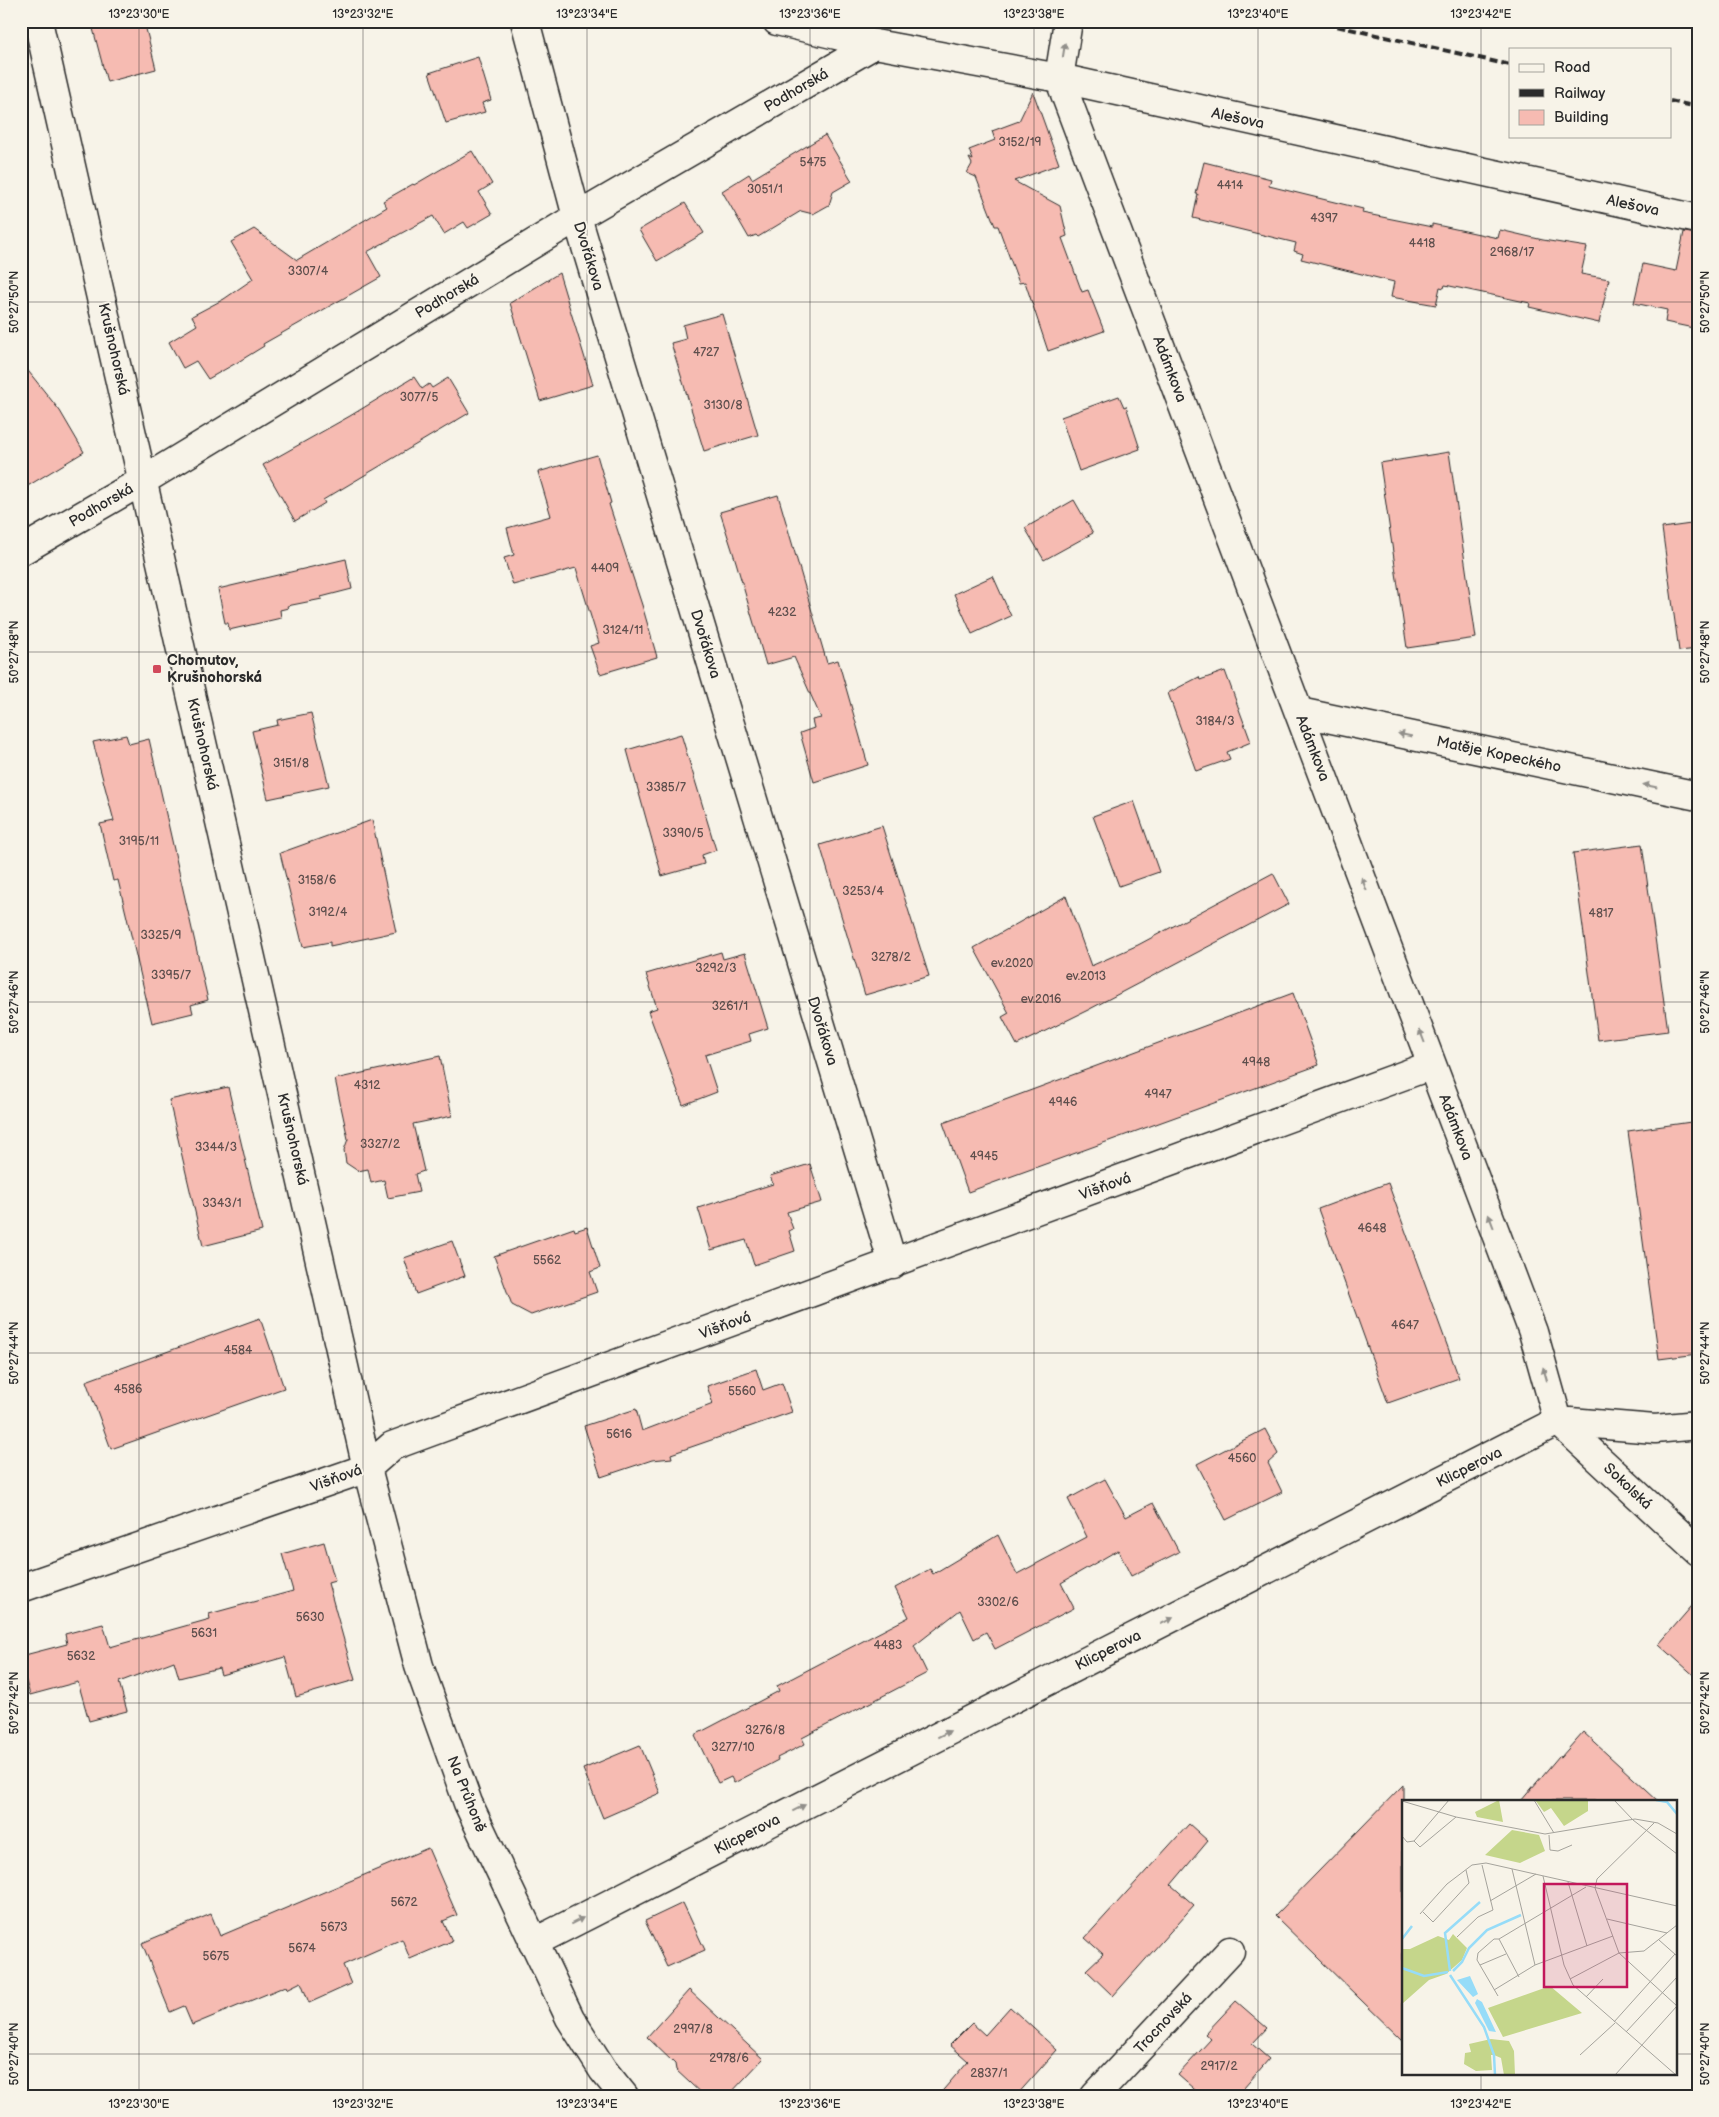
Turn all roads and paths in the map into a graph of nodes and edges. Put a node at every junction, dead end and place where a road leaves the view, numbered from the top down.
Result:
1 (38, 21) edge
2 (525, 21) edge
3 (777, 21) edge
4 (1068, 21) edge
5 (876, 44) junction
6 (1060, 78) junction
7 (577, 217) junction
8 (1698, 219) edge
9 (144, 480) junction
10 (21, 551) edge
11 (1300, 712) junction
12 (1698, 796) edge
13 (1432, 1065) junction
14 (893, 1264) junction
15 (1558, 1421) junction
16 (1698, 1425) edge
17 (367, 1468) junction
18 (1698, 1551) edge
19 (21, 1588) edge
20 (533, 1943) junction
21 (1230, 1951) dead end
22 (624, 2096) edge
23 (1095, 2096) edge

1 - 9 street, Krušnohorská
2 - 7 street, Dvořákova
3 - 5 street, Alešova
6 -> 4 street
5 - 6 street, Alešova
5 - 7 street, Podhorská
6 - 8 street, Alešova
6 - 11 street, Adámkova
7 - 9 street, Podhorská
7 - 14 street, Dvořákova
9 - 10 street, Podhorská
9 - 17 street, Krušnohorská
12 -> 11 street, Matěje Kopeckého
13 -> 11 street, Adámkova
13 - 14 street, Višňová
15 -> 13 street, Adámkova
14 - 17 street, Višňová
15 - 16 street
15 - 18 street, Sokolská
20 -> 15 street, Klicperova
17 - 19 street, Višňová
17 - 20 street, Na Průhoně
20 - 22 street, Na Průhoně
21 - 23 street, Trocnovská

